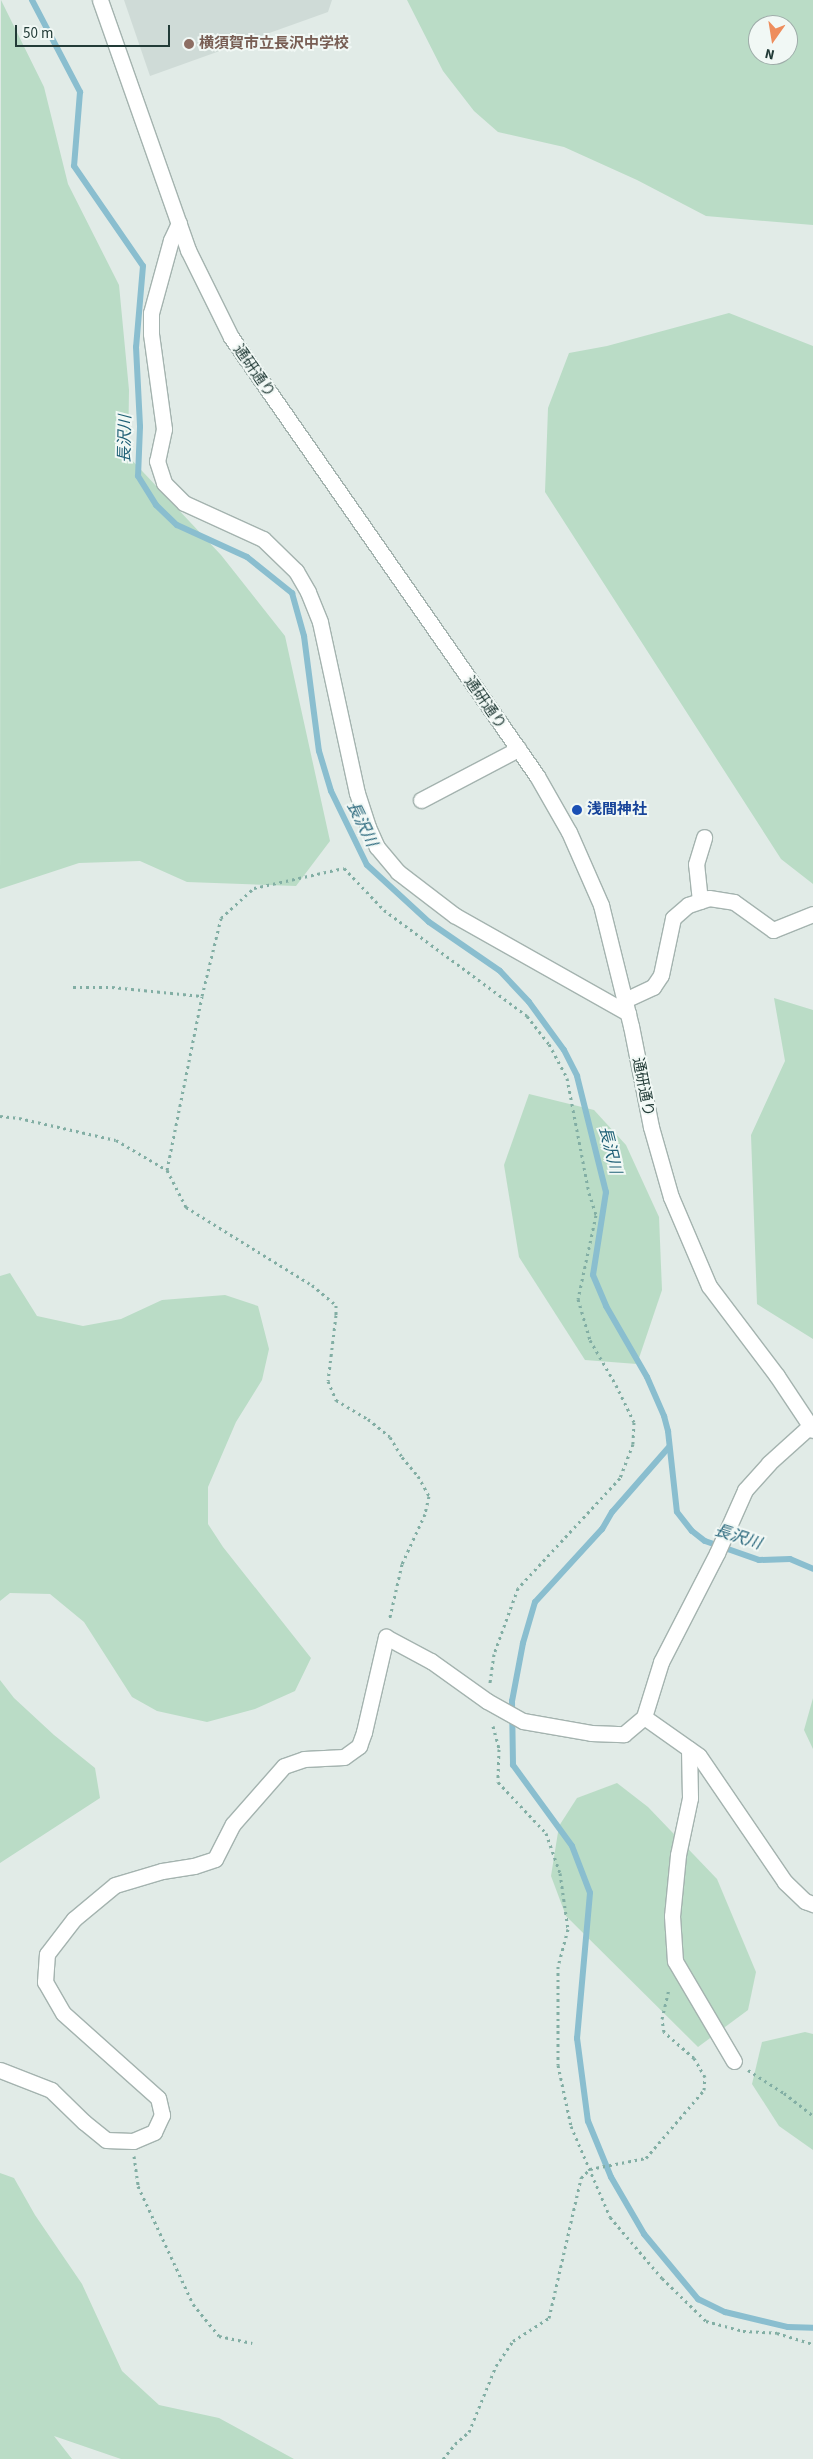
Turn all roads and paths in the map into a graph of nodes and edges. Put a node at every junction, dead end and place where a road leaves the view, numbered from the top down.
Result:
1 (100, 0) edge
2 (179, 223) junction
3 (518, 749) junction
4 (421, 800) dead end
5 (704, 837) dead end
6 (700, 901) junction
7 (813, 914) edge
8 (73, 987) dead end
9 (202, 996) junction
10 (626, 1006) junction
11 (0, 1116) edge
12 (167, 1170) junction
13 (811, 1428) edge
14 (386, 1637) junction
15 (487, 1701) junction
16 (644, 1717) junction
17 (689, 1749) junction
18 (813, 1904) edge
19 (675, 1961) junction
20 (734, 2061) joint
21 (0, 2070) edge
22 (813, 2116) edge
23 (132, 2141) junction
24 (590, 2169) junction
25 (252, 2343) dead end
26 (813, 2344) edge
27 (443, 2459) edge

1 - 2 street, 通研通り
2 - 3 street, 通研通り
2 - 10 street
3 - 4 street
3 - 10 street, 通研通り
5 - 6 street
6 - 7 street
6 - 10 street
8 - 9 path
9 - 12 path
9 - 15 path
10 - 13 street, 通研通り
11 - 12 path
12 - 14 path
13 - 16 street
14 - 15 street
14 - 23 street
15 - 16 street
15 - 24 path
16 - 17 street
17 - 18 street
17 - 19 street
19 - 20 street
19 - 24 path
20 - 22 path
21 - 23 street
23 - 25 path
24 - 26 path
24 - 27 path

